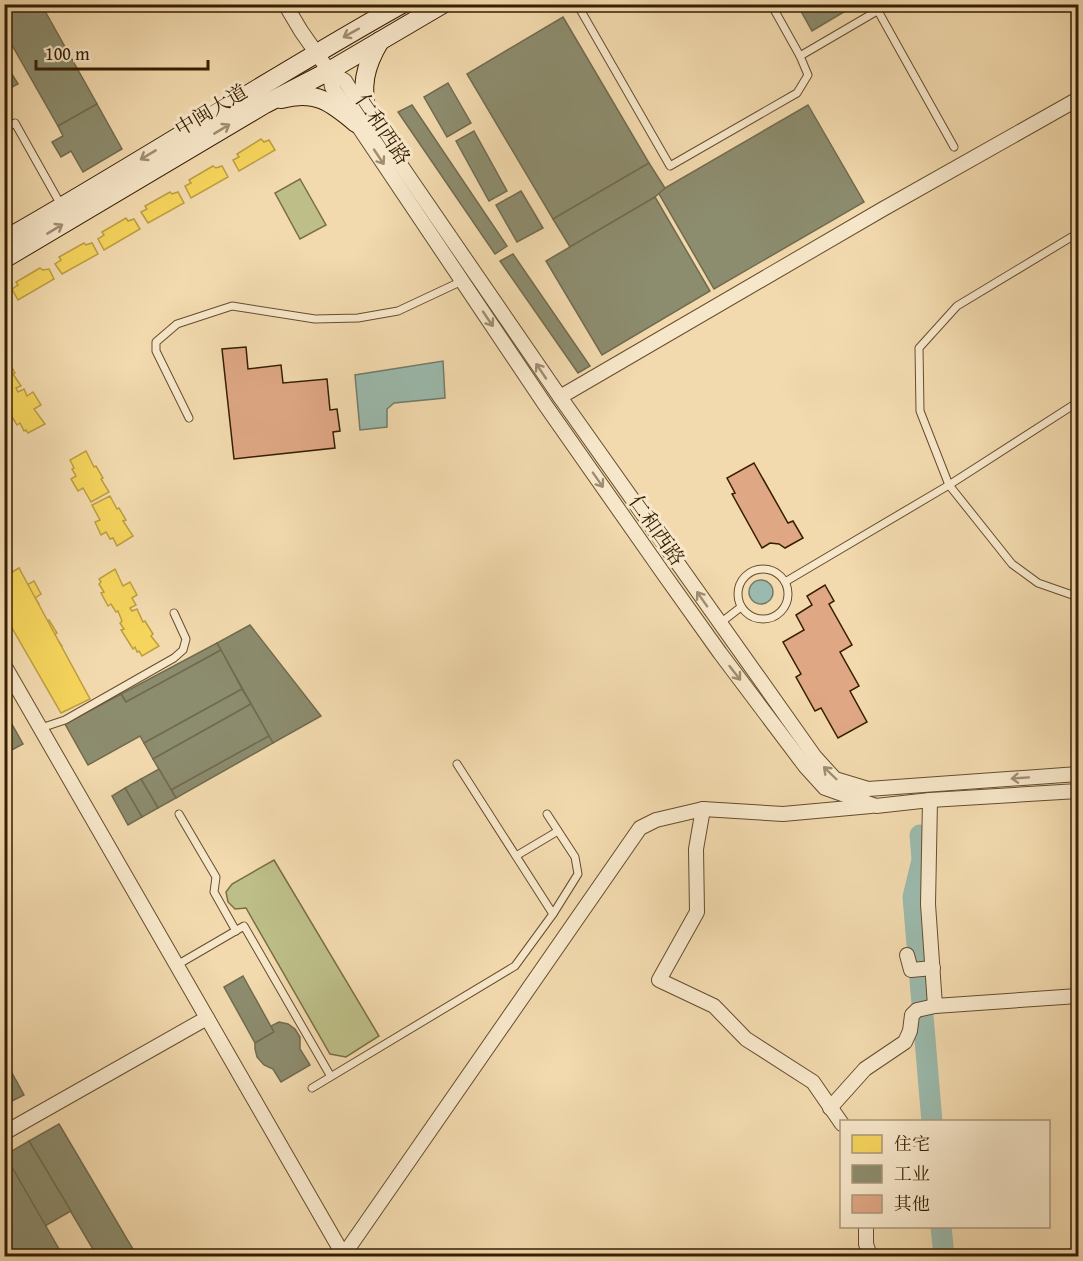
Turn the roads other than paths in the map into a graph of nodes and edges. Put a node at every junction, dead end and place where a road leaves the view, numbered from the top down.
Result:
1 (285, 4) edge
2 (402, 4) edge
3 (443, 4) edge
4 (577, 4) edge
5 (771, 4) edge
6 (888, 4) edge
7 (878, 11) junction
8 (380, 41) junction
9 (316, 52) junction
10 (800, 56) junction
11 (329, 71) junction
12 (1078, 99) edge
13 (265, 104) junction
14 (361, 120) junction
15 (4, 129) edge
16 (954, 147) dead end
17 (62, 207) junction
18 (1078, 233) edge
19 (4, 240) edge
20 (4, 259) edge
21 (462, 281) junction
22 (560, 398) junction
23 (1078, 402) edge
24 (189, 418) dead end
25 (949, 485) junction
26 (785, 582) junction
27 (1078, 597) edge
28 (741, 607) junction
29 (174, 613) dead end
30 (719, 624) junction
31 (733, 642) junction
32 (720, 653) junction
33 (4, 665) edge
34 (41, 728) junction
35 (458, 764) dead end
36 (1078, 774) edge
37 (1078, 791) edge
38 (930, 800) junction
39 (876, 806) junction
40 (703, 809) junction
41 (179, 814) dead end
42 (547, 814) dead end
43 (558, 831) junction
44 (516, 856) junction
45 (553, 914) junction
46 (236, 931) junction
47 (907, 955) dead end
48 (177, 965) junction
49 (931, 968) junction
50 (1078, 996) edge
51 (928, 1008) junction
52 (207, 1018) junction
53 (330, 1075) junction
54 (312, 1088) dead end
55 (830, 1108) junction
56 (840, 1121) edge
57 (4, 1132) edge
58 (866, 1228) edge
59 (343, 1256) edge
60 (870, 1257) edge

1 - 9 street, 仁和西路
2 -> 9 main road, 中闽大道
3 - 8 main road, 中闽大道
4 - 10 lane
5 - 10 lane
6 - 7 lane
7 - 10 lane
7 - 16 lane
8 - 11 main road, 中闽大道
8 - 14 main road
9 - 11 street, 仁和西路
9 -> 17 main road, 中闽大道
11 - 13 main road, 中闽大道
11 - 14 street, 仁和西路
12 - 22 street
13 - 14 main road
20 -> 13 main road, 中闽大道
14 -> 21 street, 仁和西路
22 -> 14 street, 仁和西路
15 - 17 lane
17 - 19 main road, 中闽大道
18 - 25 lane
21 - 24 lane
21 -> 32 street, 仁和西路
30 -> 22 street, 仁和西路
23 - 25 lane
25 - 26 lane
25 - 27 lane
26 - 28 lane
26 - 28 lane
28 - 30 lane
29 - 34 lane
30 - 31 street, 仁和西路
31 - 32 street
36 -> 31 street, 仁和西路
32 -> 39 street, 仁和西路
33 - 34 street
34 - 48 street
35 - 44 lane
37 - 38 street, 仁和西路
38 - 39 street, 仁和西路
38 - 49 street
39 - 40 street
40 - 55 street
40 - 59 street
41 - 46 lane
42 - 43 lane
43 - 44 lane
43 - 45 lane
44 - 45 lane
45 - 53 lane
46 - 48 lane
46 - 53 lane
47 - 49 street
48 - 52 street
49 - 51 street
50 - 51 street
51 - 55 street
52 - 57 street
52 - 59 street
53 - 54 lane
55 - 56 street
58 - 60 street

